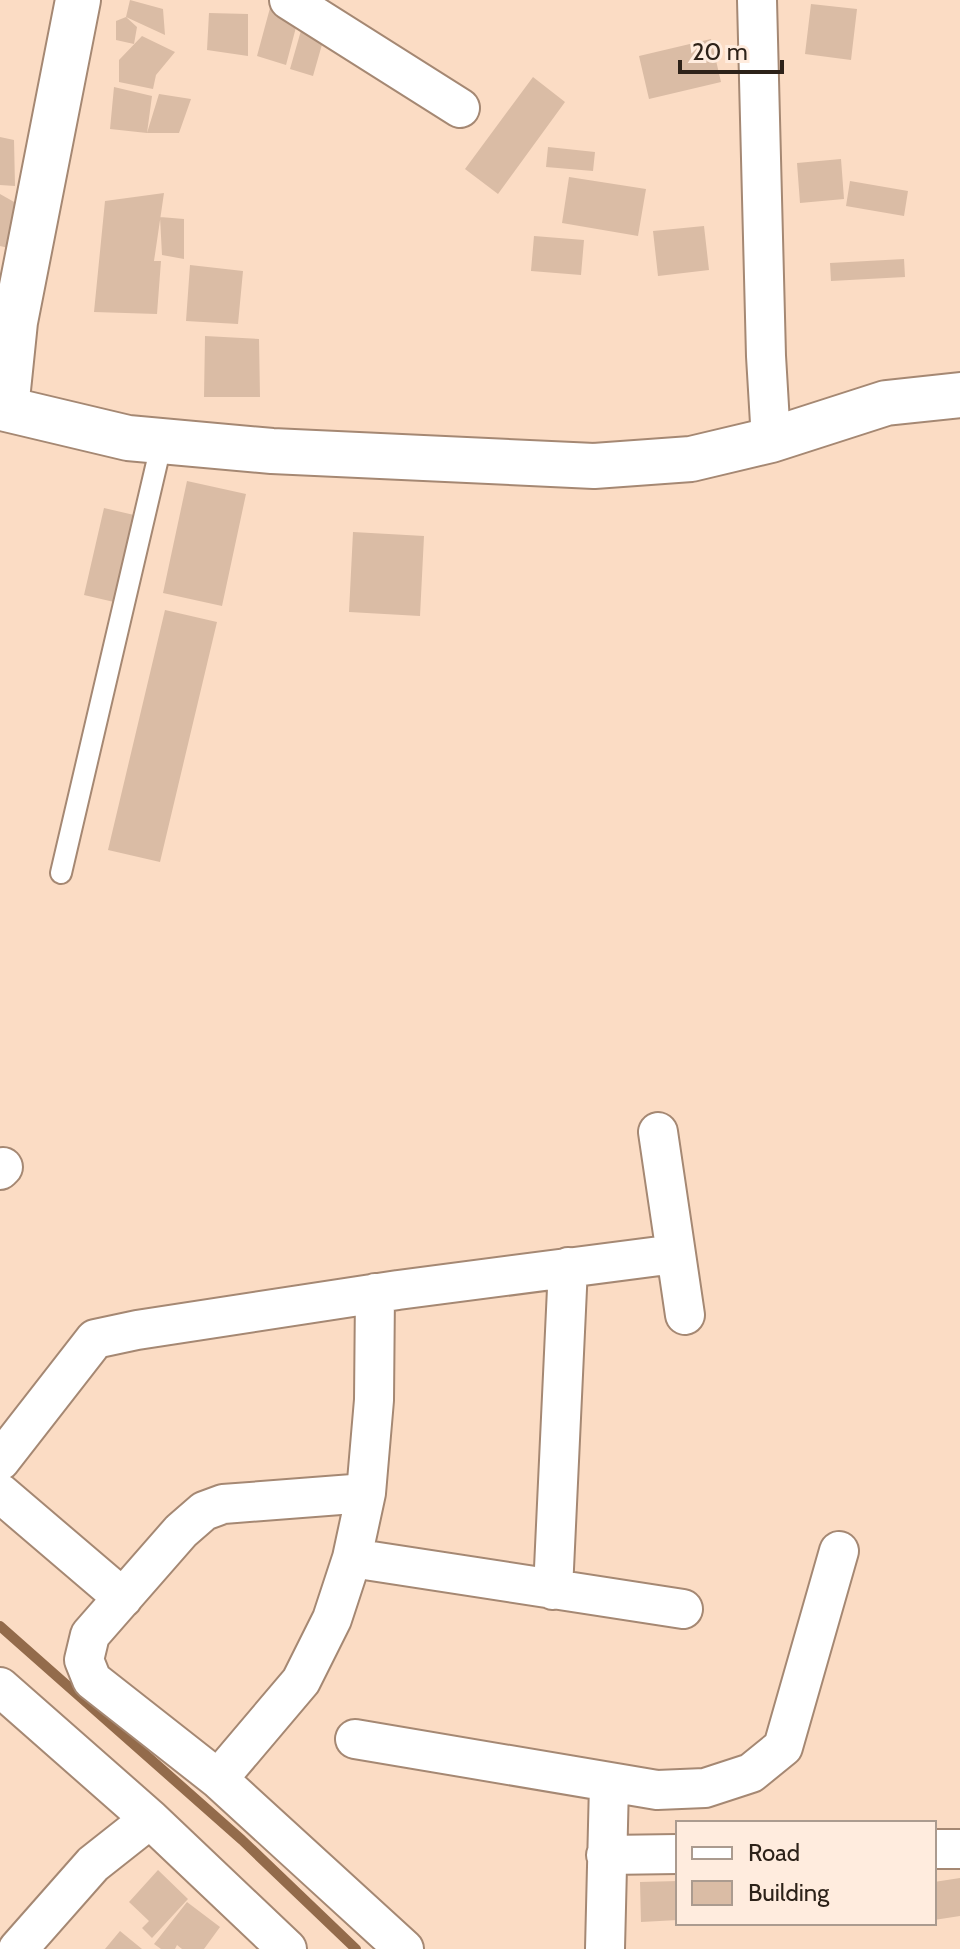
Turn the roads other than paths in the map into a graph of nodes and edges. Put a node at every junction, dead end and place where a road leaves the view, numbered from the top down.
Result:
1 (78, 0) edge
2 (289, 0) edge
3 (757, 0) edge
4 (460, 108) dead end
5 (960, 395) edge
6 (3, 408) edge
7 (771, 440) junction
8 (162, 441) junction
9 (61, 873) dead end
10 (658, 1132) dead end
11 (675, 1254) junction
12 (568, 1267) junction
13 (375, 1293) junction
14 (685, 1315) dead end
15 (0, 1461) edge
16 (0, 1493) edge
17 (366, 1493) junction
18 (839, 1551) dead end
19 (352, 1558) junction
20 (553, 1590) junction
21 (123, 1598) junction
22 (683, 1609) dead end
23 (0, 1687) edge
24 (355, 1739) dead end
25 (218, 1779) junction
26 (609, 1784) junction
27 (150, 1819) junction
28 (936, 1849) edge
29 (960, 1849) edge
30 (676, 1854) edge
31 (606, 1855) junction
32 (18, 1949) edge
33 (287, 1949) edge
34 (404, 1949) edge
35 (605, 1949) edge

1 - 6 street
2 - 4 street
3 - 7 street
5 - 7 street
6 - 8 street
7 - 8 street
8 - 9 lane
10 - 11 street
11 - 12 street
11 - 14 street
12 - 13 street
12 - 20 street
13 - 15 street
13 - 17 street
16 - 21 street
17 - 19 street
17 - 21 street
18 - 26 street
19 - 20 street
19 - 25 street
20 - 22 street
21 - 25 street
23 - 27 street
24 - 26 street
25 - 34 street
26 - 31 street
27 - 32 street
27 - 33 street
28 - 29 street
30 - 31 street
31 - 35 street

